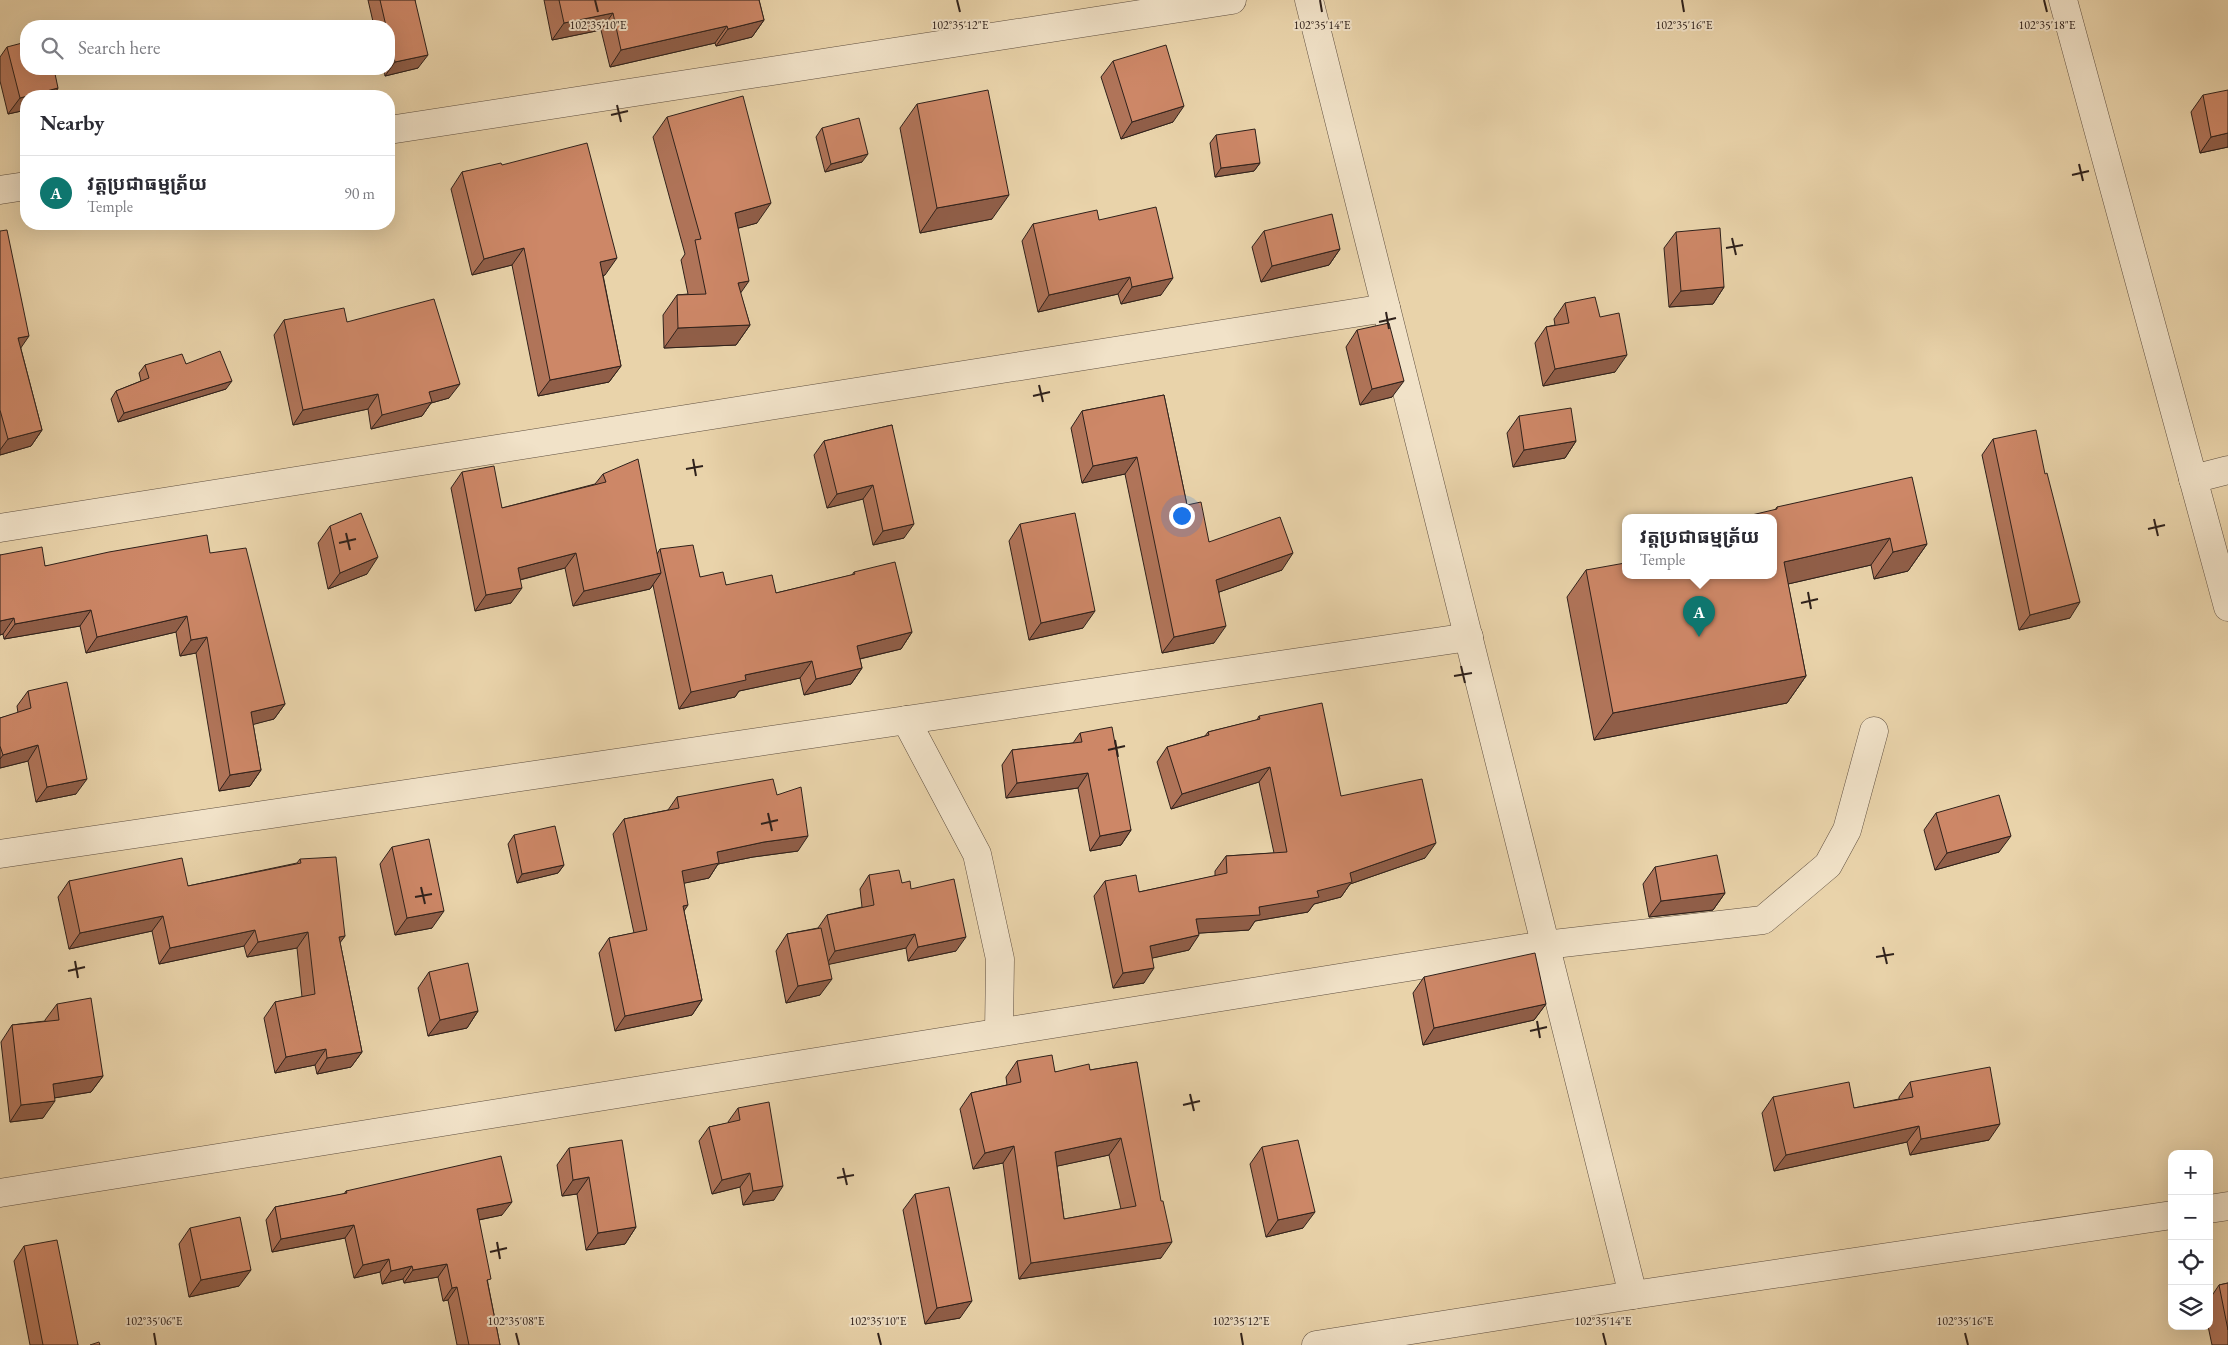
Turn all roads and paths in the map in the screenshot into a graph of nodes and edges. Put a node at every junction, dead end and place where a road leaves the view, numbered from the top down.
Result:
1 (1232, 0) edge
2 (1310, 0) edge
3 (2063, 0) edge
4 (395, 129) edge
5 (20, 187) edge
6 (0, 190) edge
7 (1386, 308) junction
8 (2228, 470) edge
9 (2193, 479) junction
10 (0, 528) edge
11 (2228, 607) edge
12 (1469, 638) junction
13 (906, 720) junction
14 (1874, 731) dead end
15 (0, 854) edge
16 (1545, 945) junction
17 (999, 1032) junction
18 (0, 1193) edge
19 (2228, 1206) edge
20 (2213, 1208) edge
21 (2168, 1216) edge
22 (1632, 1295) junction
23 (1316, 1345) edge

1 - 4 street
2 - 7 street
3 - 9 street
5 - 6 street
7 - 10 street
7 - 12 street
8 - 9 street
9 - 11 street
12 - 13 street
12 - 16 street
13 - 15 street
13 - 17 street
14 - 16 street
16 - 17 street
16 - 22 street
17 - 18 street
19 - 20 street
21 - 22 street
22 - 23 street

